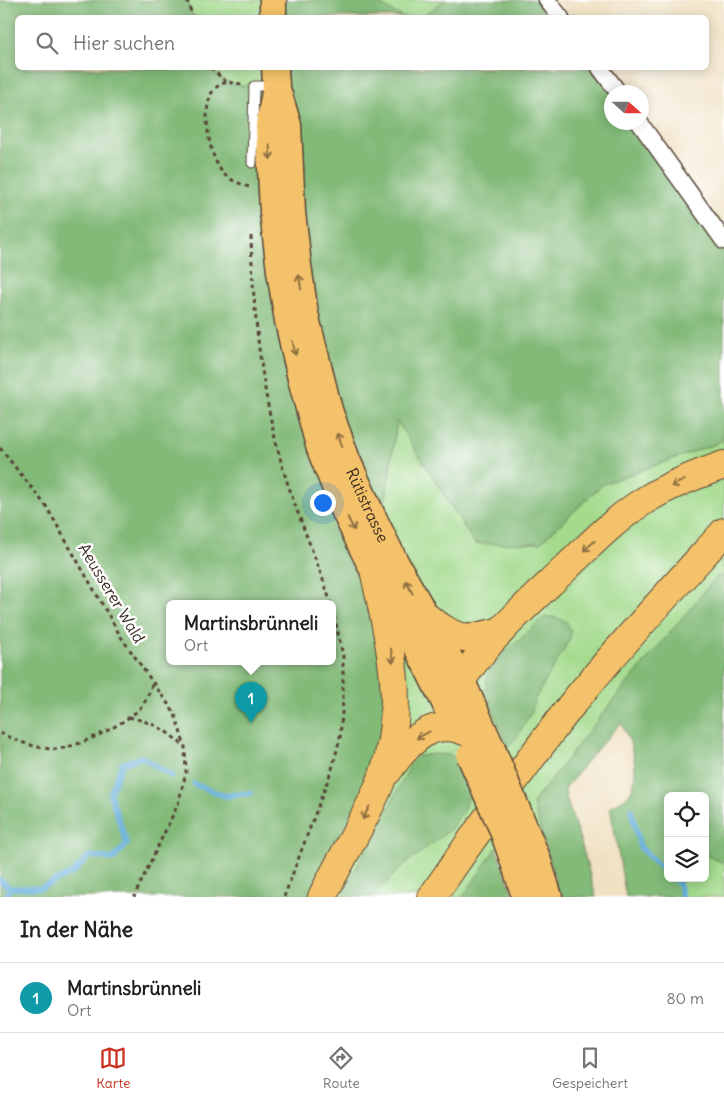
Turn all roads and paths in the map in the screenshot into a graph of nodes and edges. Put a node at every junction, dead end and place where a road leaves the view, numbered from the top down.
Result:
1 (187, 0) edge
2 (273, 0) edge
3 (549, 1) edge
4 (192, 15) edge
5 (273, 15) edge
6 (559, 15) edge
7 (212, 70) edge
8 (602, 70) edge
9 (269, 80) edge
10 (226, 82) junction
11 (613, 85) edge
12 (645, 130) edge
13 (252, 163) joint
14 (251, 229) dead end
15 (724, 241) edge
16 (0, 448) edge
17 (724, 466) edge
18 (724, 532) edge
19 (375, 574) junction
20 (330, 600) edge
21 (425, 616) junction
22 (336, 624) edge
23 (501, 631) junction
24 (461, 679) junction
25 (153, 682) junction
26 (129, 717) junction
27 (452, 717) junction
28 (0, 733) edge
29 (185, 747) junction
30 (483, 747) junction
31 (381, 780) junction
32 (527, 864) junction
33 (134, 897) edge
34 (284, 897) edge
35 (322, 897) edge
36 (432, 897) edge
37 (525, 897) edge
38 (550, 897) edge

1 - 4 path
2 - 5 main road
3 - 6 street
7 - 10 path
8 - 11 street
9 - 10 path
9 - 13 lane
9 -> 19 main road, Rütistrasse
21 -> 9 main road, Rütistrasse
10 - 13 path
12 - 15 street
14 - 20 path
16 - 25 path, Aeusserer Wald
17 -> 23 highway
18 - 36 highway
19 - 27 main road, Rütistrasse
19 -> 31 highway
21 - 23 highway
21 - 24 main road, Rütistrasse
22 - 34 path
23 - 24 highway
24 - 27 highway
24 - 30 main road, Rütistrasse
25 - 26 path
25 - 29 path, Aeusserer Wald
26 - 28 path
26 - 29 path
27 - 30 highway
27 -> 31 highway
29 - 33 path, Aeusserer Wald
30 - 32 main road, Rütistrasse, bridge
31 -> 35 highway
32 - 37 main road, Rütistrasse
32 - 38 main road, Rütistrasse

